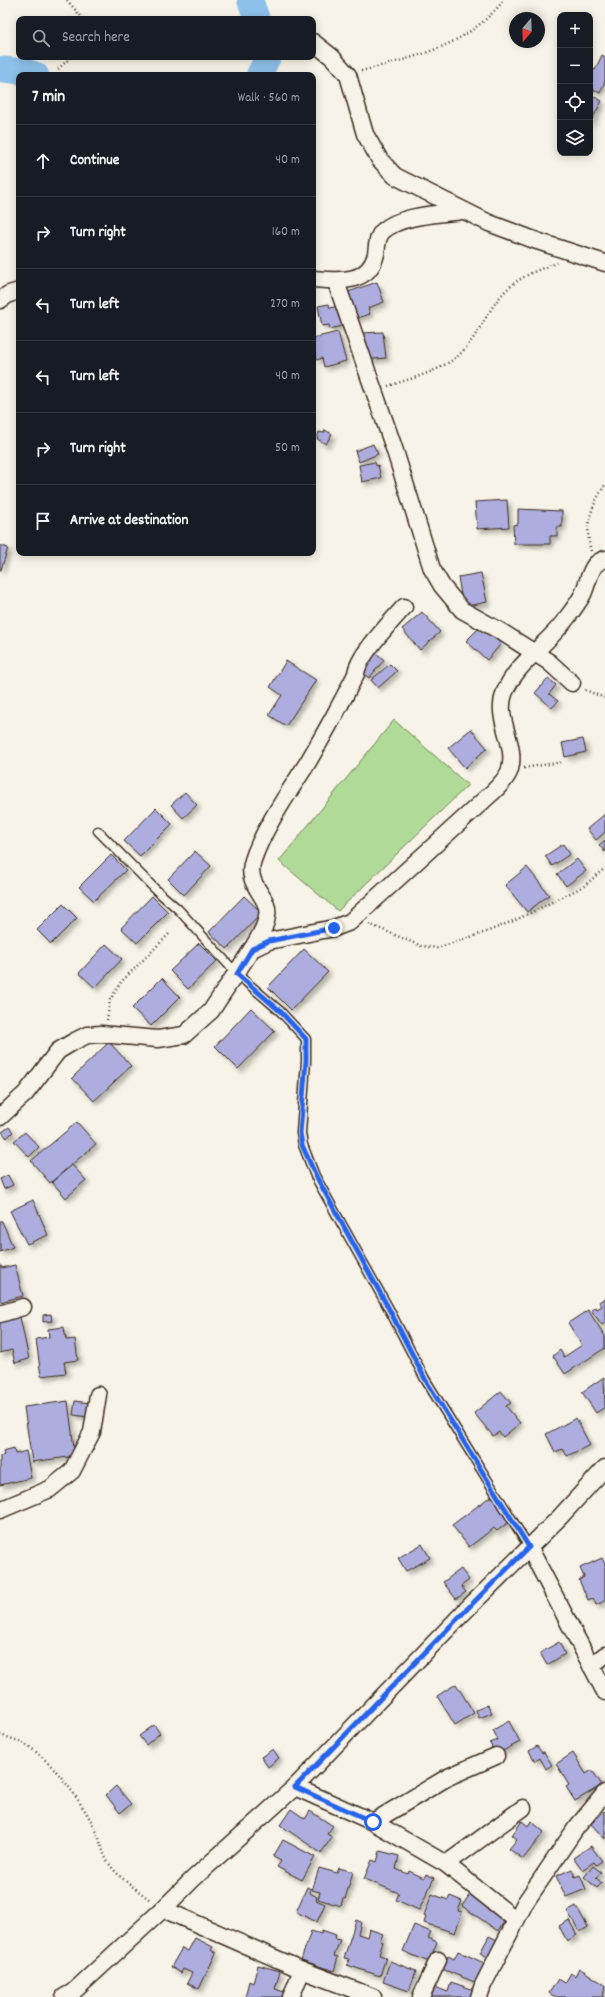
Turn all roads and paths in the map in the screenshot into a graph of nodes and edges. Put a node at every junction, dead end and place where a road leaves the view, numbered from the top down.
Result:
1 (67, 0) edge
2 (504, 0) edge
3 (80, 16) edge
4 (316, 44) edge
5 (68, 60) edge
6 (58, 69) dead end
7 (348, 75) junction
8 (462, 210) junction
9 (578, 255) junction
10 (605, 263) edge
11 (316, 279) edge
12 (336, 282) junction
13 (16, 292) edge
14 (0, 300) edge
15 (374, 391) junction
16 (605, 485) edge
17 (600, 562) edge
18 (404, 607) dead end
19 (536, 653) junction
20 (572, 683) joint
21 (605, 698) edge
22 (562, 762) dead end
23 (510, 770) junction
24 (98, 831) dead end
25 (605, 868) edge
26 (350, 922) junction
27 (170, 933) dead end
28 (252, 949) junction
29 (237, 974) junction
30 (101, 1034) junction
31 (0, 1117) edge
32 (23, 1307) dead end
33 (0, 1314) edge
34 (98, 1395) dead end
35 (605, 1468) edge
36 (0, 1510) edge
37 (529, 1547) junction
38 (605, 1655) edge
39 (591, 1666) junction
40 (605, 1692) edge
41 (0, 1735) edge
42 (496, 1756) dead end
43 (295, 1787) junction
44 (605, 1793) edge
45 (523, 1808) dead end
46 (373, 1822) junction
47 (446, 1864) junction
48 (163, 1909) junction
49 (516, 1920) junction
50 (438, 1960) dead end
51 (302, 1970) junction
52 (64, 1997) edge
53 (291, 1997) edge
54 (373, 1997) edge
55 (421, 1997) edge
56 (479, 1997) edge

1 - 3 path
2 - 7 path
4 - 7 street
5 - 6 path
7 - 8 street
8 - 9 street
8 - 12 street
9 - 10 street
9 - 15 path
11 - 12 street
12 - 15 street
13 - 14 street
15 - 19 street
16 - 17 path
17 - 19 street
18 - 28 street
19 - 20 street
19 - 23 street
20 - 21 path
22 - 23 path
23 - 26 street
24 - 29 lane
25 - 26 path
26 - 28 street
27 - 30 path
28 - 29 street
29 - 30 street
29 - 37 lane
30 - 31 street
32 - 33 street
34 - 36 street
35 - 37 street
37 - 39 street
37 - 43 street
38 - 39 street
39 - 40 street
41 - 48 path
42 - 46 street
43 - 46 street
43 - 48 street
44 - 49 street
45 - 47 street
46 - 47 street
47 - 49 street
48 - 51 street
48 - 52 street
49 - 56 street
50 - 55 street
51 - 53 street
51 - 54 street

